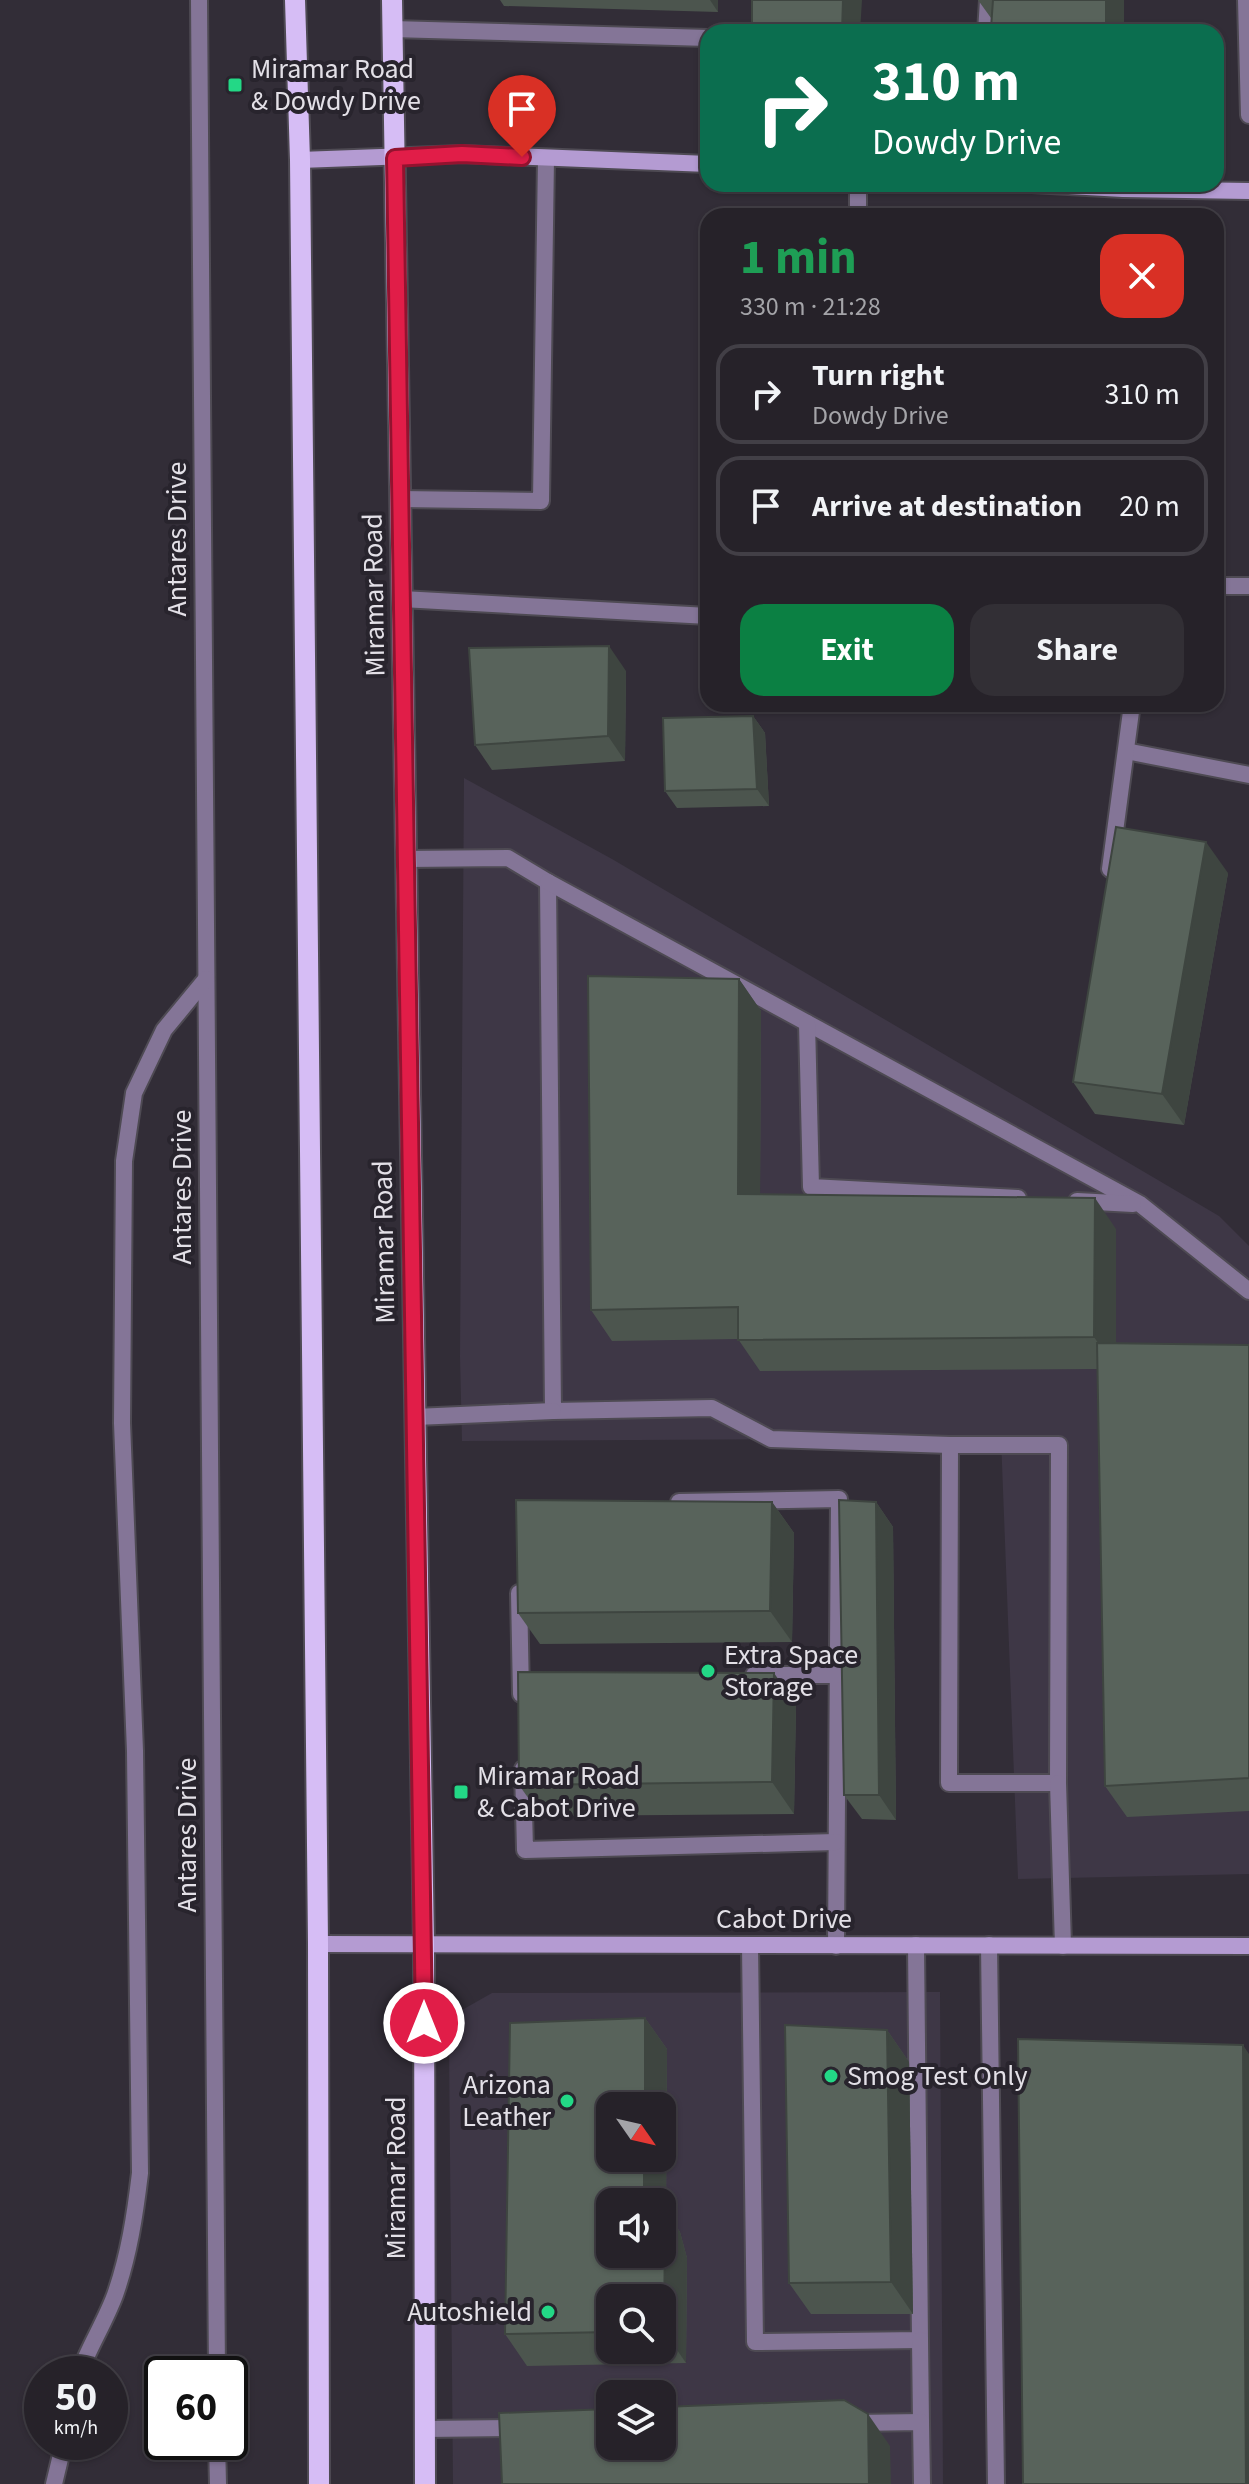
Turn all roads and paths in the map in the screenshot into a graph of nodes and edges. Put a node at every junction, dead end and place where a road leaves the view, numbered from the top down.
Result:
1 (199, 0) edge
2 (295, 0) edge
3 (392, 0) edge
4 (988, 0) edge
5 (1246, 0) edge
6 (986, 24) edge
7 (392, 29) junction
8 (700, 38) edge
9 (1249, 115) edge
10 (395, 158) junction
11 (546, 158) junction
12 (300, 160) junction
13 (700, 164) edge
14 (1224, 190) edge
15 (1249, 191) edge
16 (400, 499) junction
17 (1224, 586) edge
18 (1249, 586) edge
19 (402, 599) junction
20 (700, 616) edge
21 (1131, 712) edge
22 (1126, 751) junction
23 (1249, 775) edge
24 (406, 859) junction
25 (1109, 878) edge
26 (548, 882) junction
27 (206, 979) junction
28 (807, 1023) junction
29 (1030, 1198) edge
30 (1061, 1200) edge
31 (1140, 1204) junction
32 (1249, 1291) edge
33 (553, 1411) junction
34 (415, 1417) junction
35 (950, 1445) junction
36 (670, 1502) edge
37 (518, 1582) edge
38 (742, 1675) edge
39 (837, 1675) junction
40 (521, 1707) edge
41 (523, 1755) edge
42 (1058, 1783) junction
43 (836, 1842) junction
44 (318, 1944) junction
45 (424, 1945) junction
46 (750, 1945) junction
47 (916, 1945) junction
48 (989, 1945) junction
49 (836, 1946) junction
50 (1063, 1946) junction
51 (1249, 1946) edge
52 (920, 2340) junction
53 (86, 2356) edge
54 (217, 2356) edge
55 (921, 2422) junction
56 (845, 2423) edge
57 (537, 2427) edge
58 (425, 2429) junction
59 (60, 2460) edge
60 (217, 2460) edge
61 (54, 2484) edge
62 (218, 2484) edge
63 (319, 2484) edge
64 (425, 2484) edge
65 (922, 2484) edge
66 (996, 2484) edge

1 - 27 lane, Antares Drive
2 - 12 main road
3 - 7 main road, Miramar Road
4 - 6 lane
5 - 9 lane
7 - 8 lane
7 - 10 main road, Miramar Road
10 - 11 street
10 - 12 street
10 - 16 main road, Miramar Road
11 - 13 street
11 - 16 lane
12 - 44 main road
14 - 15 street
16 - 19 main road, Miramar Road
17 - 18 lane
19 - 20 lane
19 - 24 main road, Miramar Road
21 - 22 lane
22 - 23 lane
22 - 25 lane
24 - 26 lane
24 - 34 main road, Miramar Road
26 - 28 lane
26 - 33 lane
27 - 53 lane
27 - 54 lane, Antares Drive
28 - 29 lane
28 - 31 lane
30 - 31 lane
31 - 32 lane
33 - 34 lane
33 - 35 lane
34 - 45 main road, Miramar Road
35 - 42 lane
35 - 42 lane
36 - 39 lane
37 - 40 lane
38 - 39 lane
39 - 43 lane
41 - 43 lane
42 - 50 lane
43 - 49 lane
44 - 45 street, Cabot Drive
44 - 63 main road
45 - 46 street, Cabot Drive
45 - 58 main road, Miramar Road
46 - 49 street, Cabot Drive
46 - 52 lane
47 - 48 street, Cabot Drive
47 - 49 street, Cabot Drive
47 - 52 lane
48 - 50 street, Cabot Drive
48 - 66 lane
50 - 51 street, Cabot Drive
52 - 55 lane
55 - 56 lane
55 - 65 lane
57 - 58 lane
58 - 64 main road, Miramar Road
59 - 61 lane
60 - 62 lane

